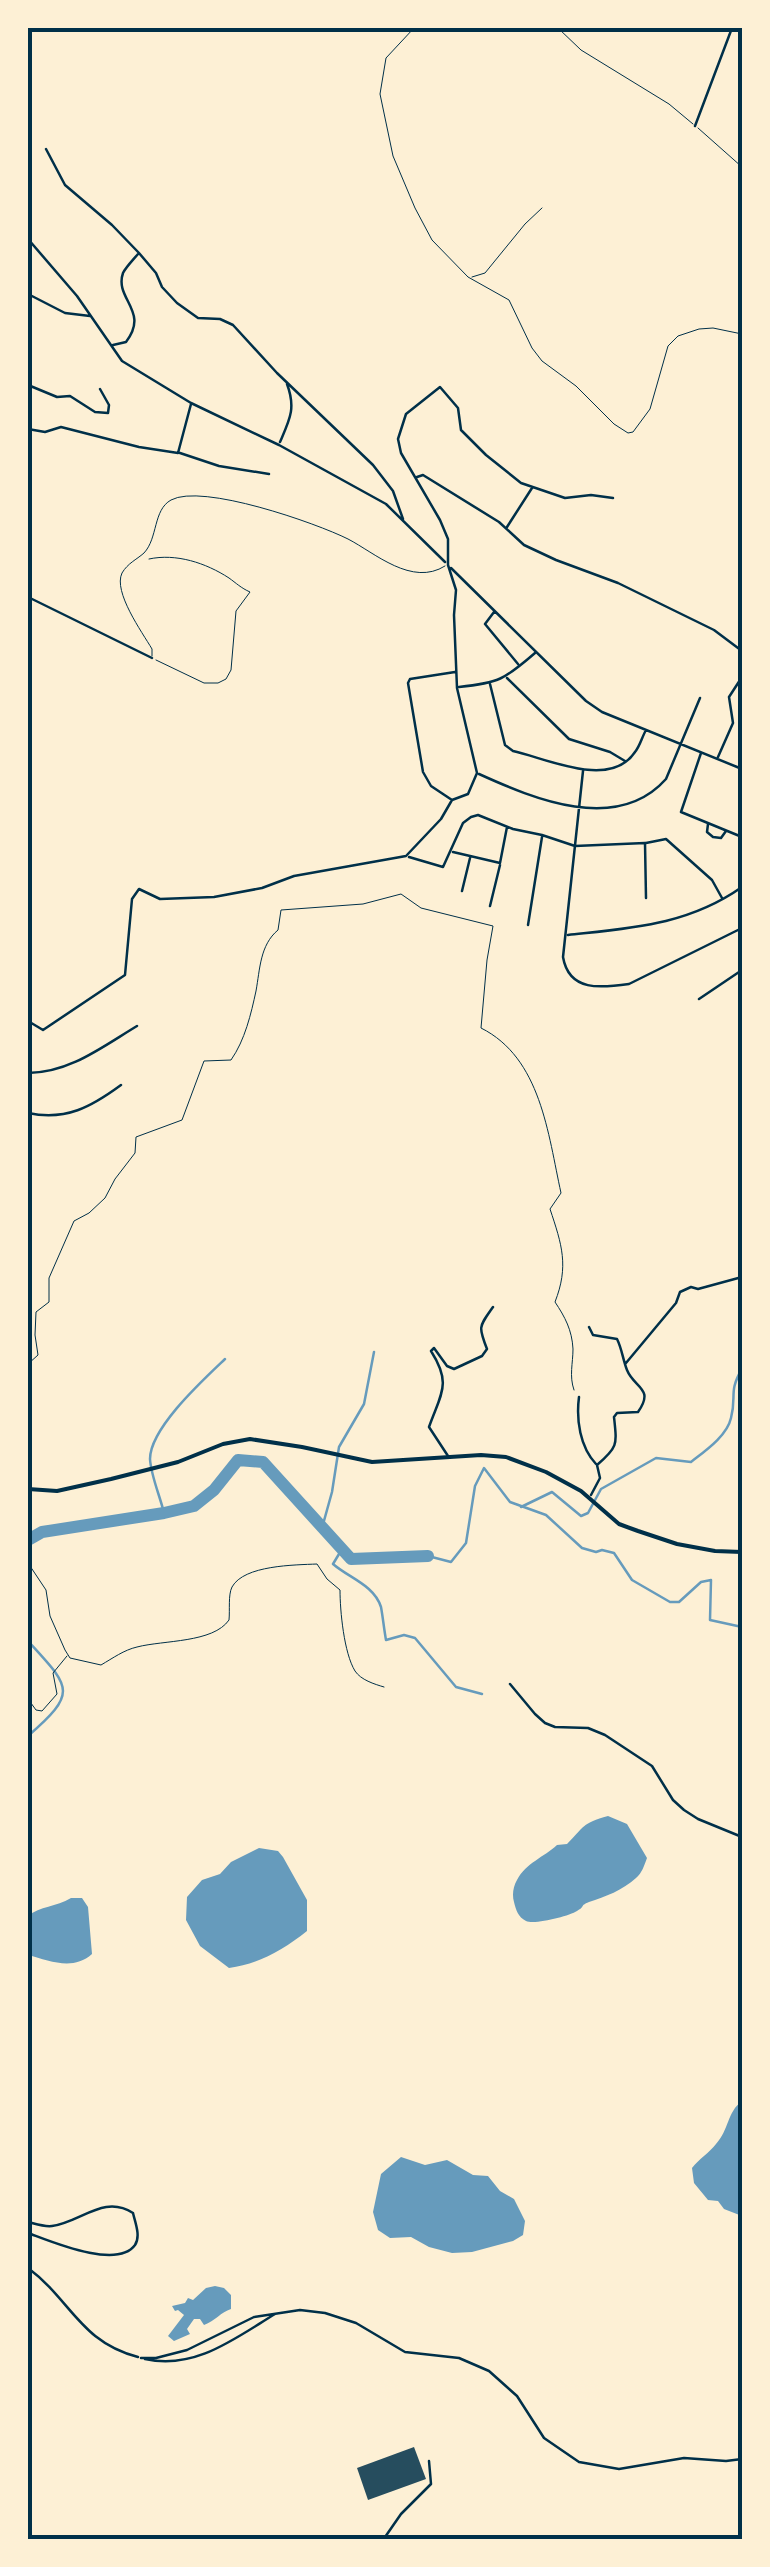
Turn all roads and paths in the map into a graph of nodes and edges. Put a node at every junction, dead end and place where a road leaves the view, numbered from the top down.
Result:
1 (414, 28) edge
2 (558, 28) edge
3 (732, 28) edge
4 (695, 126) junction
5 (46, 149) dead end
6 (742, 167) edge
7 (542, 208) dead end
8 (28, 238) edge
9 (139, 252) junction
10 (468, 278) junction
11 (28, 294) edge
12 (91, 316) junction
13 (742, 334) edge
14 (112, 346) junction
15 (287, 382) junction
16 (28, 385) edge
17 (100, 389) dead end
18 (192, 403) junction
19 (28, 429) edge
20 (279, 445) junction
21 (178, 452) junction
22 (269, 474) dead end
23 (415, 478) junction
24 (532, 487) junction
25 (613, 498) dead end
26 (403, 520) junction
27 (506, 529) junction
28 (142, 555) junction
29 (448, 564) junction
30 (28, 597) edge
31 (495, 611) junction
32 (742, 651) edge
33 (536, 652) junction
34 (152, 658) junction
35 (520, 666) junction
36 (457, 672) junction
37 (742, 677) edge
38 (507, 678) junction
39 (490, 684) junction
40 (736, 687) junction
41 (458, 688) junction
42 (742, 690) edge
43 (700, 698) dead end
44 (646, 729) junction
45 (682, 744) junction
46 (701, 753) junction
47 (717, 759) junction
48 (626, 762) junction
49 (742, 769) edge
50 (582, 771) junction
51 (478, 773) junction
52 (452, 800) junction
53 (579, 808) junction
54 (708, 823) junction
55 (507, 827) junction
56 (727, 830) junction
57 (542, 836) junction
58 (742, 837) edge
59 (645, 843) junction
60 (575, 846) junction
61 (451, 851) junction
62 (406, 856) junction
63 (470, 856) junction
64 (500, 864) junction
65 (742, 887) edge
66 (462, 891) dead end
67 (646, 898) dead end
68 (724, 900) junction
69 (490, 906) dead end
70 (528, 925) dead end
71 (742, 928) edge
72 (566, 935) junction
73 (742, 970) edge
74 (699, 999) dead end
75 (28, 1021) edge
76 (137, 1026) dead end
77 (28, 1073) edge
78 (121, 1084) dead end
79 (28, 1113) edge
80 (742, 1278) edge
81 (494, 1307) dead end
82 (589, 1327) dead end
83 (28, 1364) edge
84 (625, 1364) junction
85 (579, 1398) joint
86 (448, 1457) junction
87 (596, 1465) junction
88 (28, 1489) edge
89 (592, 1502) junction
90 (742, 1552) edge
91 (28, 1563) edge
92 (68, 1655) junction
93 (510, 1684) dead end
94 (384, 1687) dead end
95 (28, 1699) edge
96 (742, 1837) edge
97 (28, 2222) edge
98 (28, 2233) edge
99 (28, 2268) edge
100 (276, 2313) junction
101 (141, 2358) junction
102 (742, 2460) edge
103 (429, 2461) dead end
104 (383, 2540) edge

1 - 10 lane
2 - 4 lane
3 - 4 street
4 - 6 lane
5 - 9 street
7 - 10 lane
8 - 12 street
9 - 14 street
9 - 15 street
10 - 13 lane
11 - 12 street
12 - 14 street
14 - 18 street
15 - 20 street
15 - 26 street
16 - 17 street
18 - 20 street
18 - 21 street
19 - 21 street
20 - 26 street
21 - 22 street
23 - 24 street
23 - 27 street
23 - 29 street
24 - 25 street
24 - 27 street
26 - 29 street
27 - 32 street
28 - 29 lane
28 - 34 lane
28 - 34 path
29 - 31 street
29 - 36 street
30 - 34 street
31 - 33 street
31 - 35 street
33 - 35 street
33 - 44 street
35 - 38 street
36 - 41 street
36 - 52 street
37 - 40 street
38 - 39 street
38 - 48 street
39 - 41 street
39 - 50 street
40 - 42 street
40 - 47 street
41 - 51 street
43 - 45 street
44 - 45 street
44 - 48 street
45 - 46 street
45 - 53 street
46 - 47 street
46 - 54 street
47 - 49 street
48 - 50 street
50 - 53 street
51 - 52 street
51 - 53 street
52 - 62 street
53 - 60 street
54 - 56 street
54 - 56 street
55 - 57 street
55 - 61 street
55 - 64 street
56 - 58 street
57 - 60 street
57 - 70 street
59 - 60 street
59 - 67 street
59 - 68 street
60 - 72 street
61 - 62 street
61 - 63 street
62 - 75 street
63 - 64 street
63 - 66 street
64 - 69 street
65 - 68 street
68 - 72 street
71 - 72 street
73 - 74 street
76 - 77 street
78 - 79 street
80 - 84 street
81 - 86 street
82 - 84 street
83 - 85 path
84 - 87 street
85 - 87 street
86 - 88 street
86 - 89 street
87 - 89 street
89 - 90 street
91 - 92 lane
92 - 94 lane
92 - 95 lane
93 - 96 street
97 - 98 street
99 - 101 street
100 - 101 street
100 - 101 street
100 - 102 street
103 - 104 street

